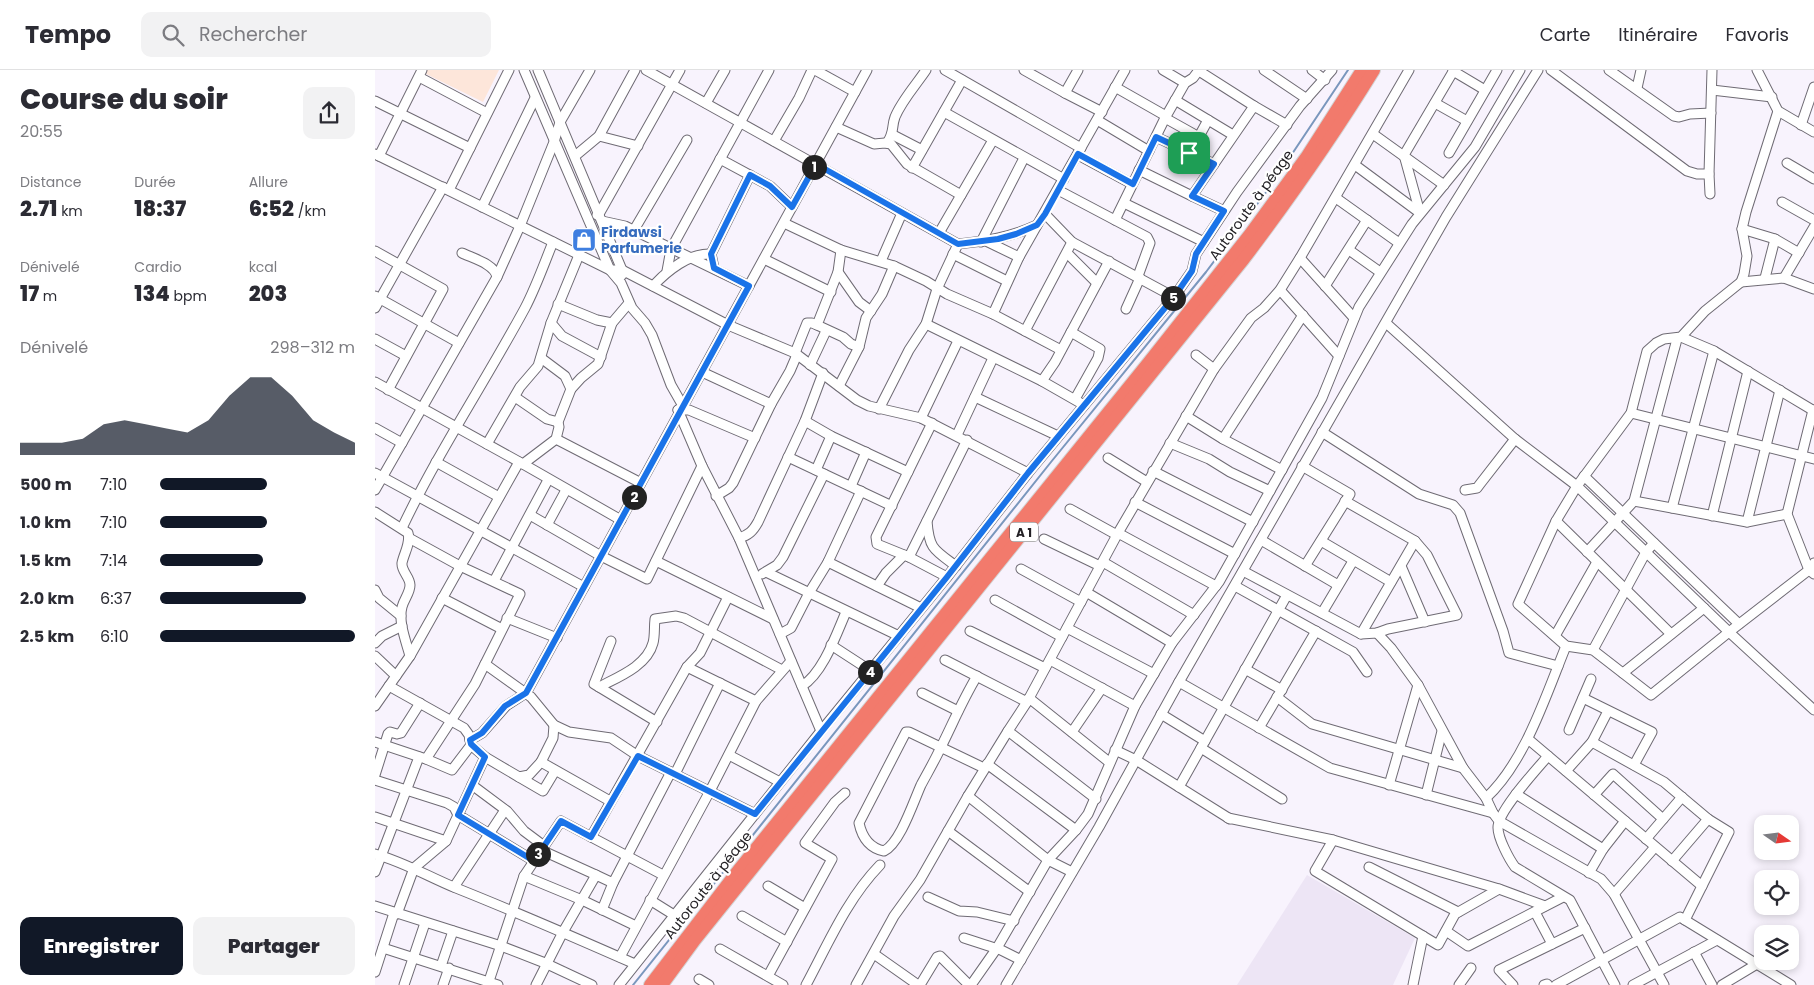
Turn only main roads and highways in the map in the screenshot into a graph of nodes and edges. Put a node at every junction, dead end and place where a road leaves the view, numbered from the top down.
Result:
1 (1362, 70) edge
2 (1374, 70) edge
3 (650, 985) edge
4 (662, 985) edge

1 - 3 highway, Autoroute à péage / A 1
2 - 4 highway, A 1

